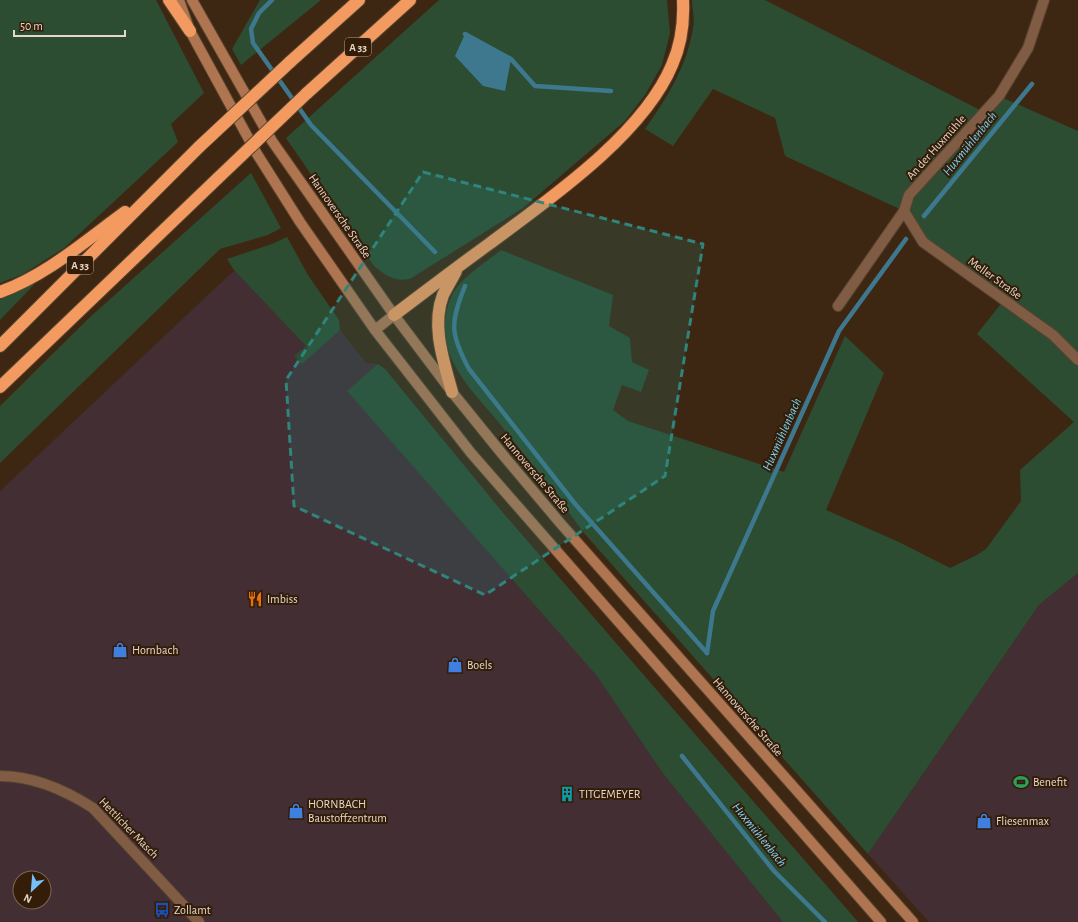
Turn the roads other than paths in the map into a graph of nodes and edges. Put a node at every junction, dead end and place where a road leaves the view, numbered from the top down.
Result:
1 (170, 0) edge
2 (179, 0) edge
3 (192, 0) edge
4 (359, 0) edge
5 (410, 0) edge
6 (1044, 0) edge
7 (681, 3) edge
8 (190, 31) junction
9 (162, 186) junction
10 (904, 211) junction
11 (458, 267) junction
12 (0, 292) edge
13 (838, 306) dead end
14 (394, 315) junction
15 (375, 330) junction
16 (0, 346) edge
17 (1078, 360) edge
18 (0, 387) edge
19 (452, 392) junction
20 (0, 776) edge
21 (199, 922) edge
22 (881, 922) edge
23 (913, 922) edge

1 - 8 highway
2 - 8 main road
3 - 14 main road, Hannoversche Straße
4 - 9 highway, A 33, bridge
5 - 18 highway, A 33, bridge
6 - 10 street, An der Huxmühle
7 - 11 highway
8 - 15 main road
9 - 12 highway
9 - 16 highway, A 33
10 - 13 street, An der Huxmühle
10 - 17 street, Meller Straße
11 - 14 highway
11 - 19 highway
14 - 15 main road
14 - 19 main road, Hannoversche Straße
15 - 22 main road
19 - 23 main road, Hannoversche Straße
20 - 21 street, Hettlicher Masch

